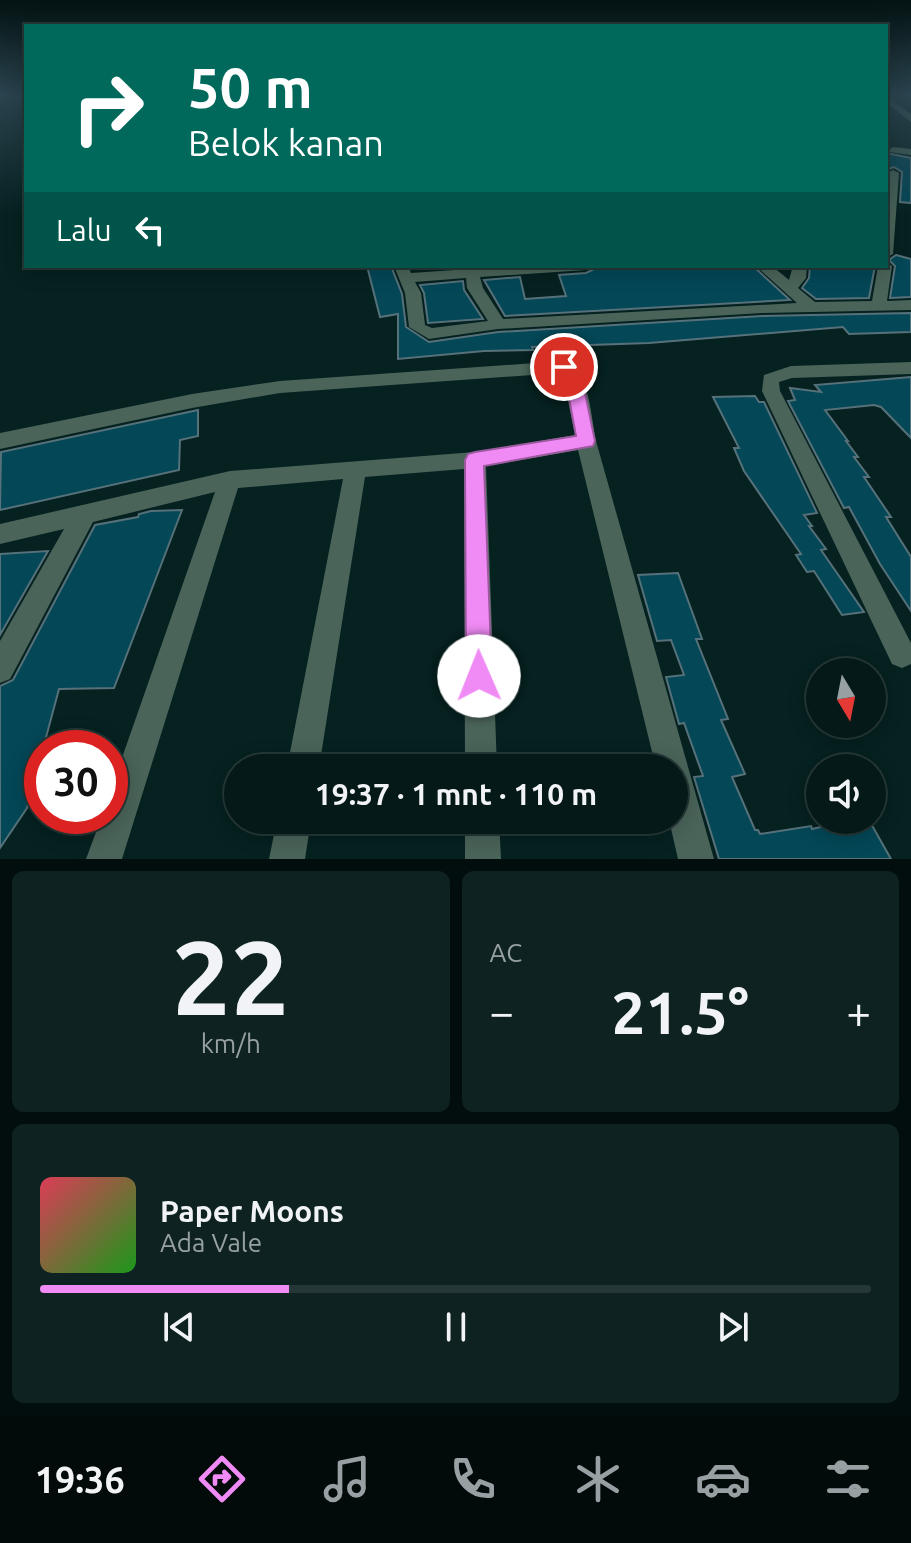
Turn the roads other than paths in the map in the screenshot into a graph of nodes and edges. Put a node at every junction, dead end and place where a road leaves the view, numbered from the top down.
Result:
1 (888, 148) edge
2 (911, 152) edge
3 (894, 173) edge
4 (888, 234) edge
5 (534, 268) edge
6 (765, 268) edge
7 (800, 268) edge
8 (885, 268) edge
9 (403, 272) edge
10 (472, 273) junction
11 (790, 288) junction
12 (879, 304) junction
13 (809, 305) junction
14 (911, 305) edge
15 (498, 324) junction
16 (911, 368) edge
17 (0, 441) edge
18 (586, 441) junction
19 (475, 460) junction
20 (356, 468) junction
21 (230, 480) junction
22 (85, 514) junction
23 (0, 534) edge
24 (902, 654) dead end
25 (0, 669) edge
26 (305, 754) edge
27 (481, 754) edge
28 (668, 754) edge
29 (688, 828) edge
30 (291, 834) edge
31 (482, 834) edge
32 (104, 859) edge
33 (287, 859) edge
34 (483, 859) edge
35 (696, 859) edge

1 - 2 street
3 - 4 street
5 - 10 street
6 - 11 street
7 - 11 street
8 - 12 street
9 - 10 street
9 - 15 street
10 - 15 street
11 - 13 street
12 - 13 street
12 - 14 street
13 - 15 street
16 - 24 street
17 - 18 street
18 - 19 street
18 - 28 street
19 - 20 street
19 - 27 street
20 - 21 street
20 - 26 street
21 - 22 street
21 - 32 street
22 - 23 street
22 - 25 street
29 - 35 street
30 - 33 street
31 - 34 street

